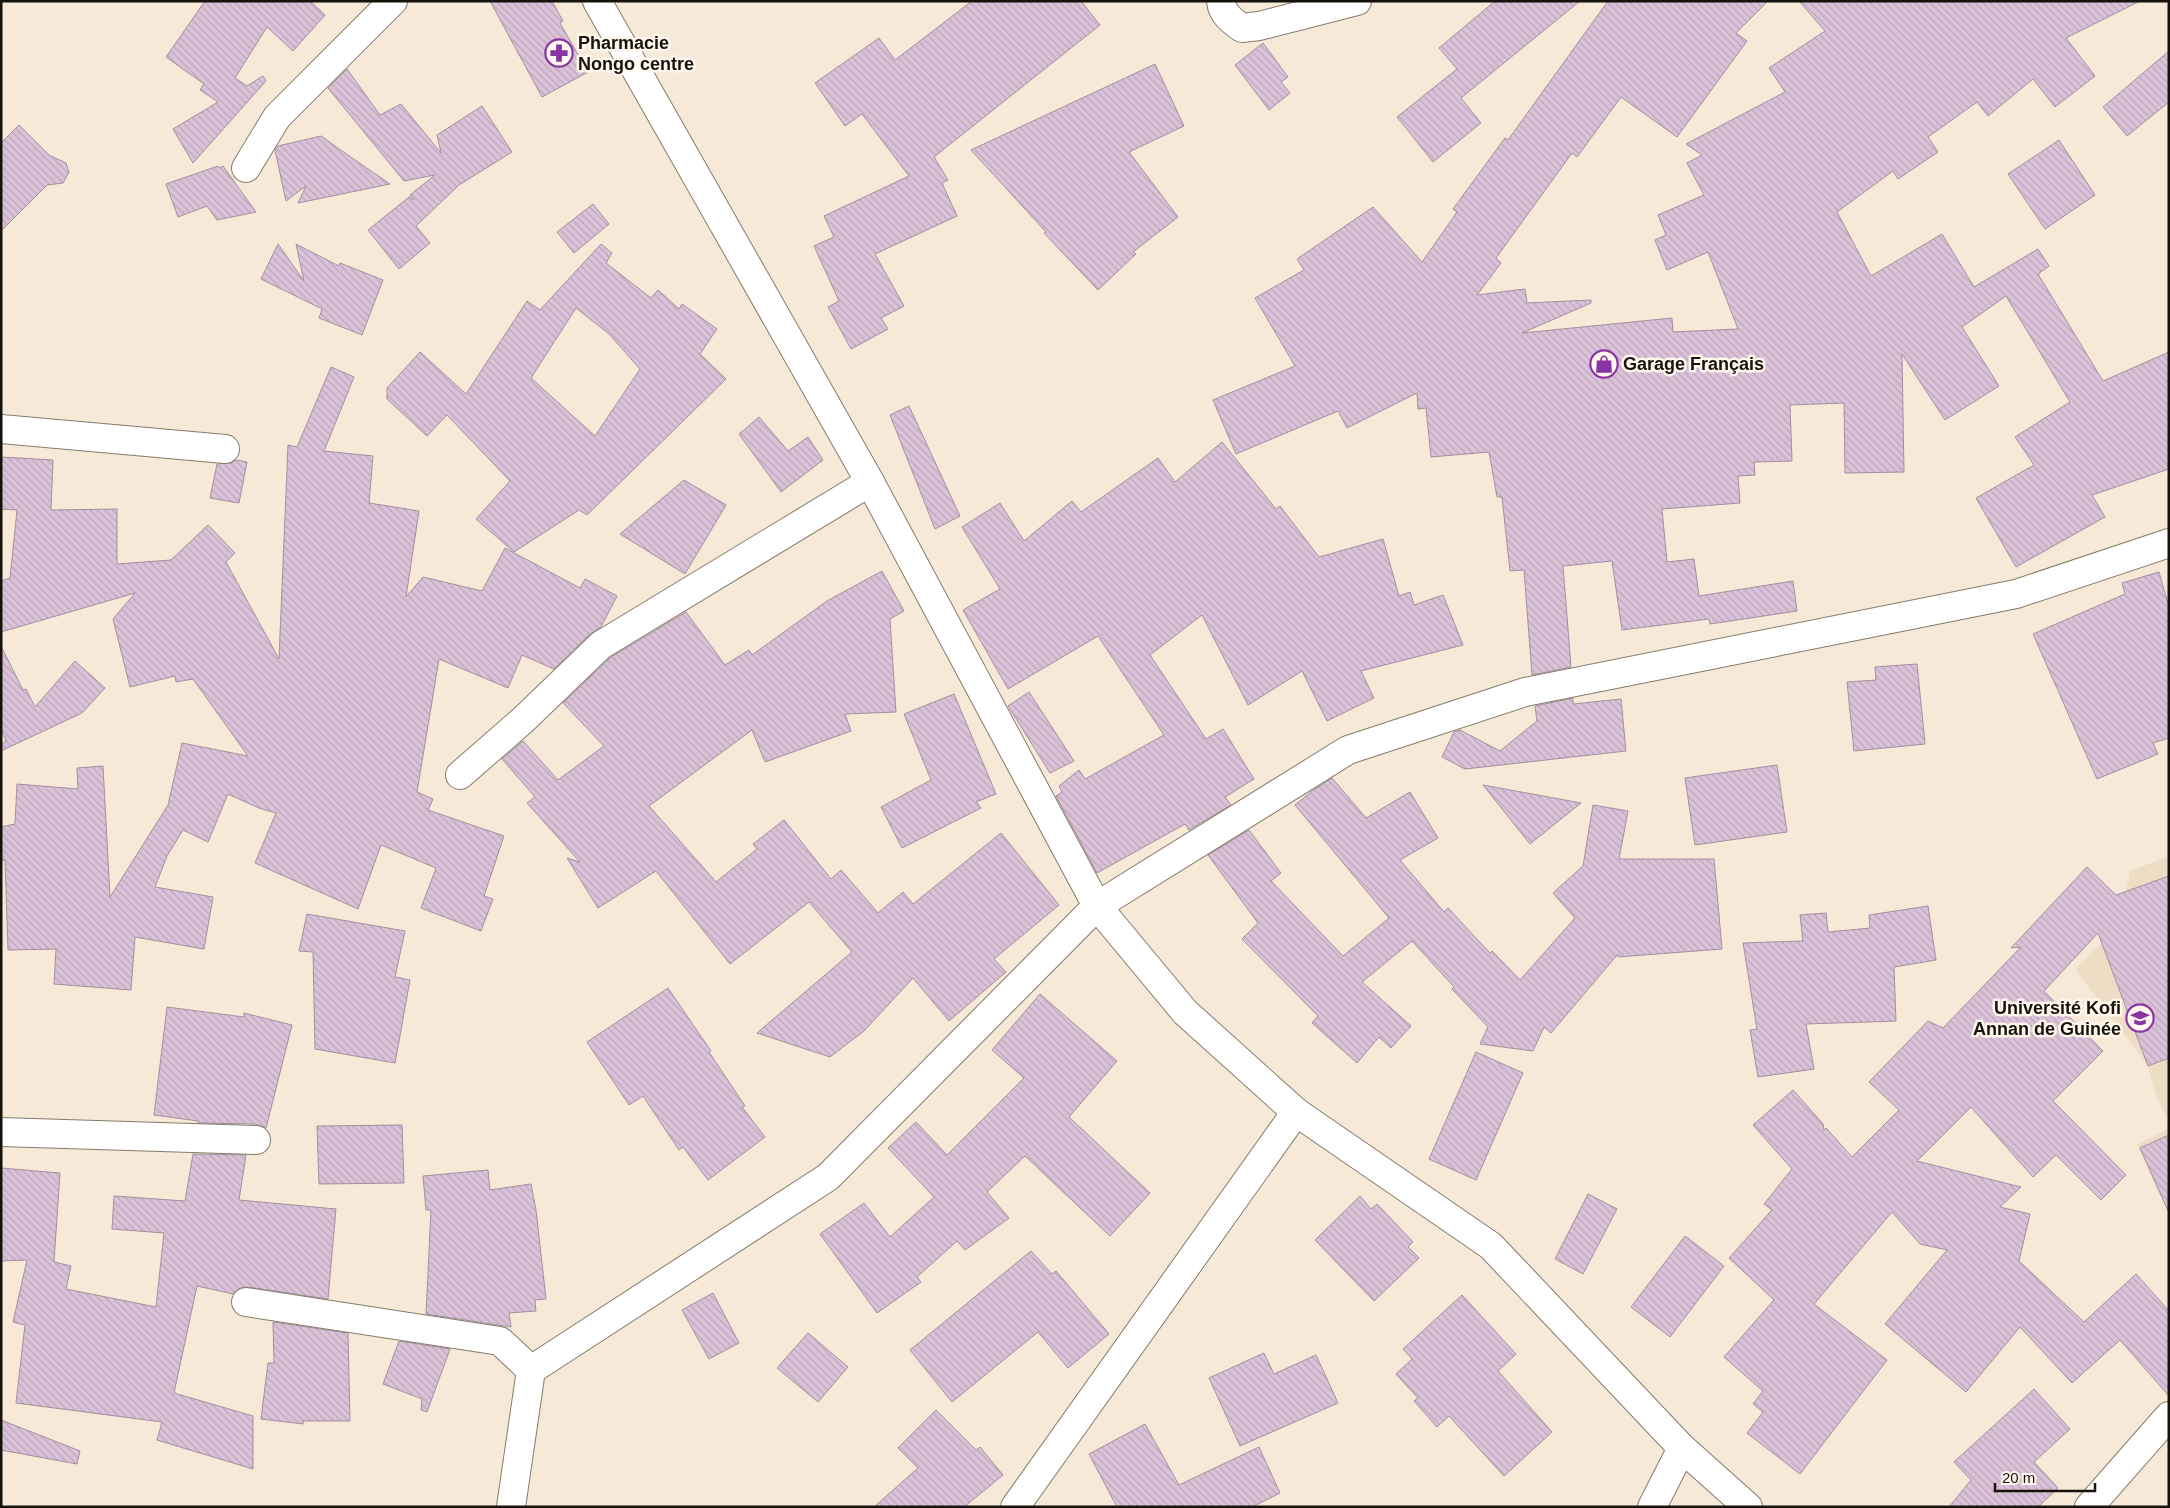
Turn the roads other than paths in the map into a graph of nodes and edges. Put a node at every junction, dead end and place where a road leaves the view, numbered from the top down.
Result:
1 (393, 1) edge
2 (597, 1) edge
3 (1221, 1) edge
4 (1357, 1) edge
5 (246, 168) dead end
6 (1, 429) edge
7 (224, 449) dead end
8 (870, 482) junction
9 (2169, 543) edge
10 (460, 775) dead end
11 (1097, 906) junction
12 (1296, 1112) junction
13 (1, 1132) edge
14 (256, 1140) dead end
15 (246, 1302) dead end
16 (531, 1370) junction
17 (2169, 1416) edge
18 (1682, 1448) junction
19 (511, 1507) edge
20 (1015, 1507) edge
21 (1652, 1507) edge
22 (1748, 1507) edge
23 (2089, 1507) edge

1 - 5 street
2 - 8 street
3 - 4 street
6 - 7 street
8 - 10 street
8 - 11 street
9 - 11 street
11 - 12 street
11 - 16 street
12 - 18 street
12 - 20 street
13 - 14 street
15 - 16 street
16 - 19 street
17 - 23 street
18 - 21 street
18 - 22 street

